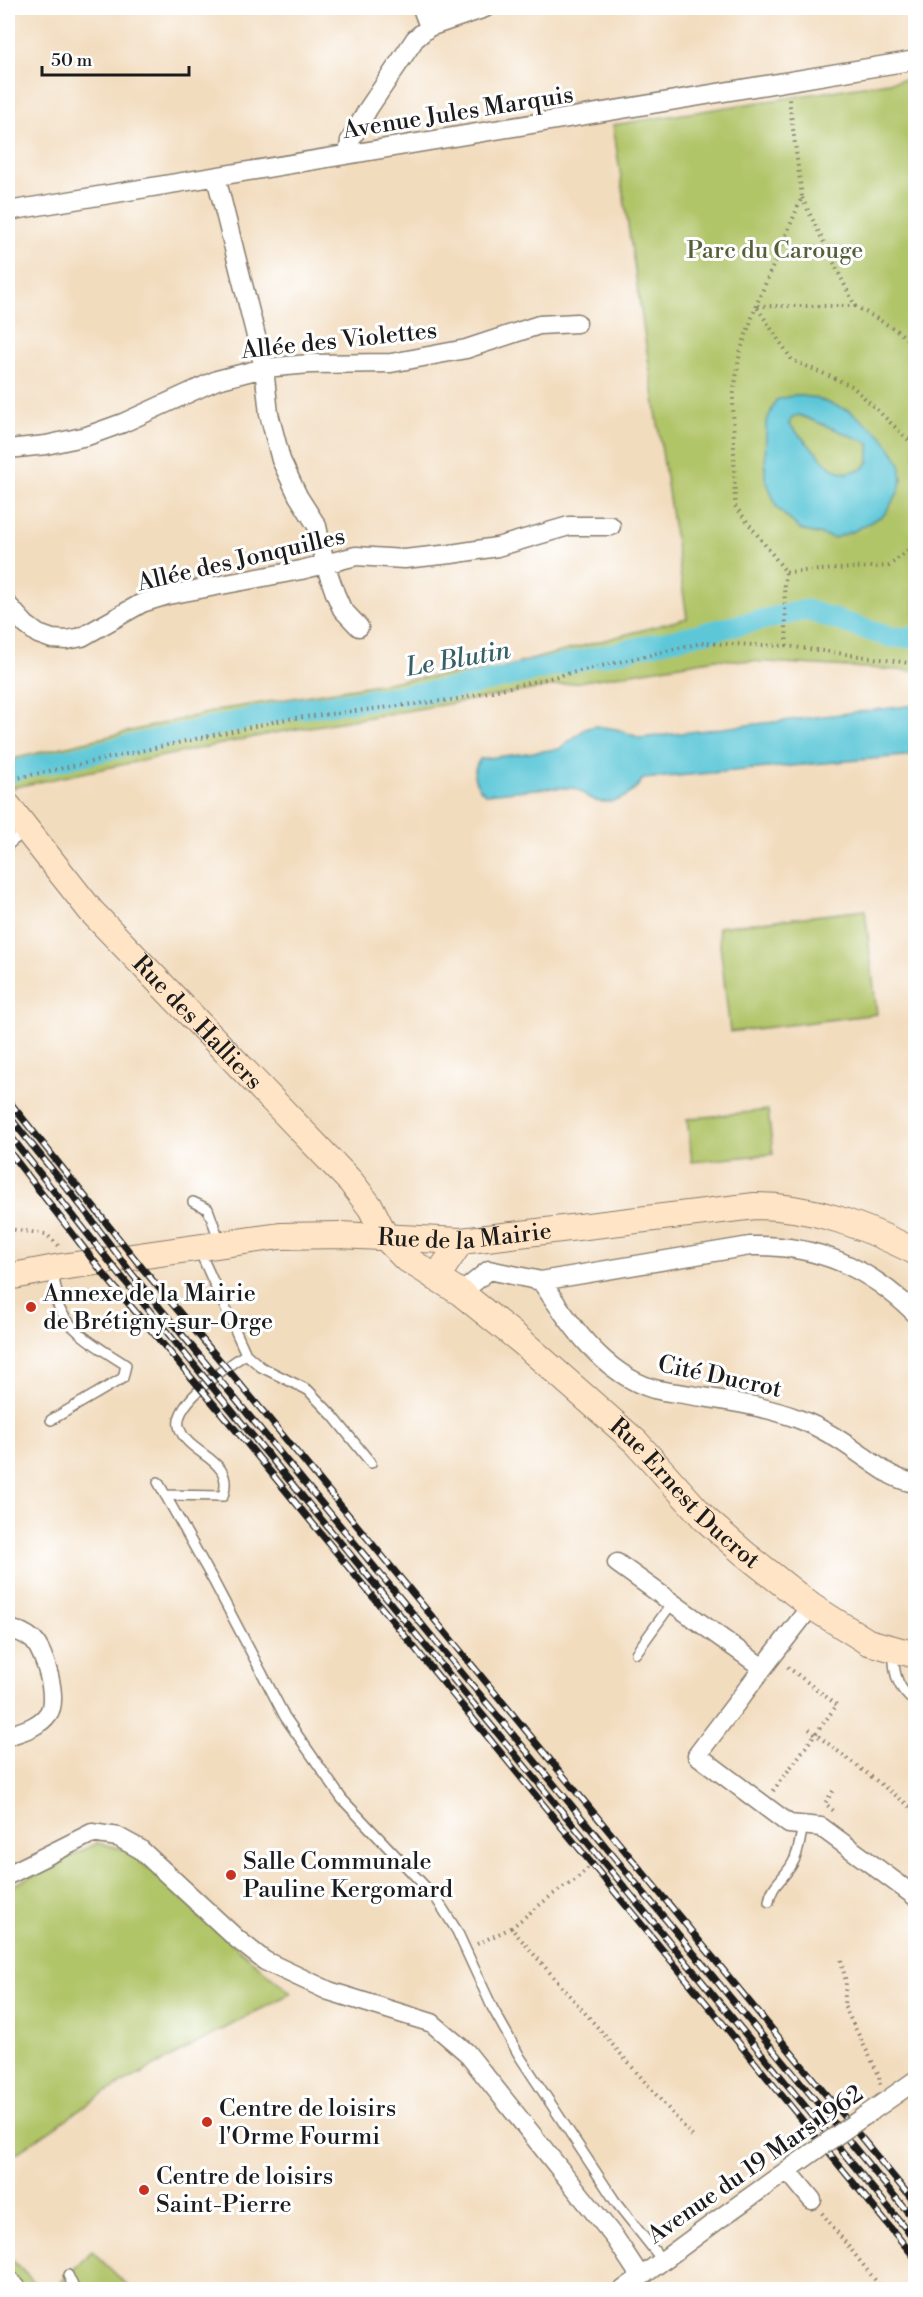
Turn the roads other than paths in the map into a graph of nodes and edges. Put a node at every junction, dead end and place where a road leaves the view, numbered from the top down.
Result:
1 (422, 8) edge
2 (485, 8) edge
3 (429, 27) junction
4 (915, 60) edge
5 (348, 154) junction
6 (216, 177) junction
7 (8, 211) edge
8 (577, 323) dead end
9 (264, 368) junction
10 (8, 449) edge
11 (611, 526) dead end
12 (325, 564) junction
13 (8, 605) edge
14 (359, 627) dead end
15 (8, 806) edge
16 (17, 838) edge
17 (193, 1202) dead end
18 (371, 1208) junction
19 (386, 1238) junction
20 (434, 1239) junction
21 (468, 1240) junction
22 (209, 1246) junction
23 (915, 1252) edge
24 (63, 1267) junction
25 (489, 1270) junction
26 (8, 1277) edge
27 (436, 1278) junction
28 (541, 1281) junction
29 (467, 1297) junction
30 (915, 1314) edge
31 (246, 1354) junction
32 (51, 1420) dead end
33 (371, 1463) dead end
34 (158, 1482) dead end
35 (915, 1483) edge
36 (165, 1495) junction
37 (617, 1563) dead end
38 (672, 1603) junction
39 (810, 1606) junction
40 (8, 1630) edge
41 (905, 1652) edge
42 (636, 1653) dead end
43 (768, 1662) junction
44 (915, 1703) edge
45 (8, 1736) edge
46 (803, 1825) junction
47 (8, 1875) edge
48 (915, 1897) edge
49 (770, 1902) dead end
50 (915, 2080) edge
51 (788, 2171) junction
52 (812, 2200) road end
53 (662, 2260) junction
54 (68, 2275) dead end
55 (640, 2276) junction
56 (9, 2278) edge
57 (25, 2289) edge
58 (75, 2289) edge
59 (623, 2289) edge

1 - 3 street
2 - 3 street
3 - 5 street
4 - 5 street, Avenue Jules Marquis
5 - 6 street, Avenue Jules Marquis
6 - 7 street, Avenue Jules Marquis
6 - 9 street
8 - 9 street, Allée des Violettes
9 - 10 street, Allée des Violettes
9 - 12 street
11 - 12 street, Allée des Jonquilles
12 - 13 street, Allée des Jonquilles
12 - 14 street
15 - 16 main road, Rue des Halliers
16 - 18 main road, Rue des Halliers
17 - 22 lane
18 - 19 main road, Rue des Halliers
18 - 20 main road
19 - 20 main road, Rue de la Mairie
19 - 22 main road, Rue de la Mairie
19 - 27 main road, Rue des Halliers
20 - 21 main road, Rue de la Mairie
21 - 23 main road, Rue de la Mairie
21 - 25 street
21 - 27 main road
22 - 24 main road, Rue de la Mairie
22 - 31 lane
24 - 26 main road, Rue de la Mairie
24 - 32 lane
25 - 28 street
25 - 29 street
27 - 29 main road, Rue Ernest Ducrot
28 - 30 street
28 - 35 street, Cité Ducrot
29 - 39 main road, Rue Ernest Ducrot
31 - 33 lane
31 - 36 lane
34 - 36 lane
36 - 53 lane
37 - 38 street
38 - 42 lane
38 - 43 street
39 - 41 main road, Rue Ernest Ducrot
39 - 43 street
40 - 45 street
41 - 44 lane
43 - 46 street
46 - 48 street
46 - 49 lane
47 - 55 street
50 - 51 street, Avenue du 19 Mars 1962, bridge
51 - 52 street
51 - 53 street, Avenue du 19 Mars 1962
53 - 55 street, Avenue du 19 Mars 1962
54 - 58 lane
55 - 59 street, Avenue du 19 Mars 1962
56 - 57 lane

